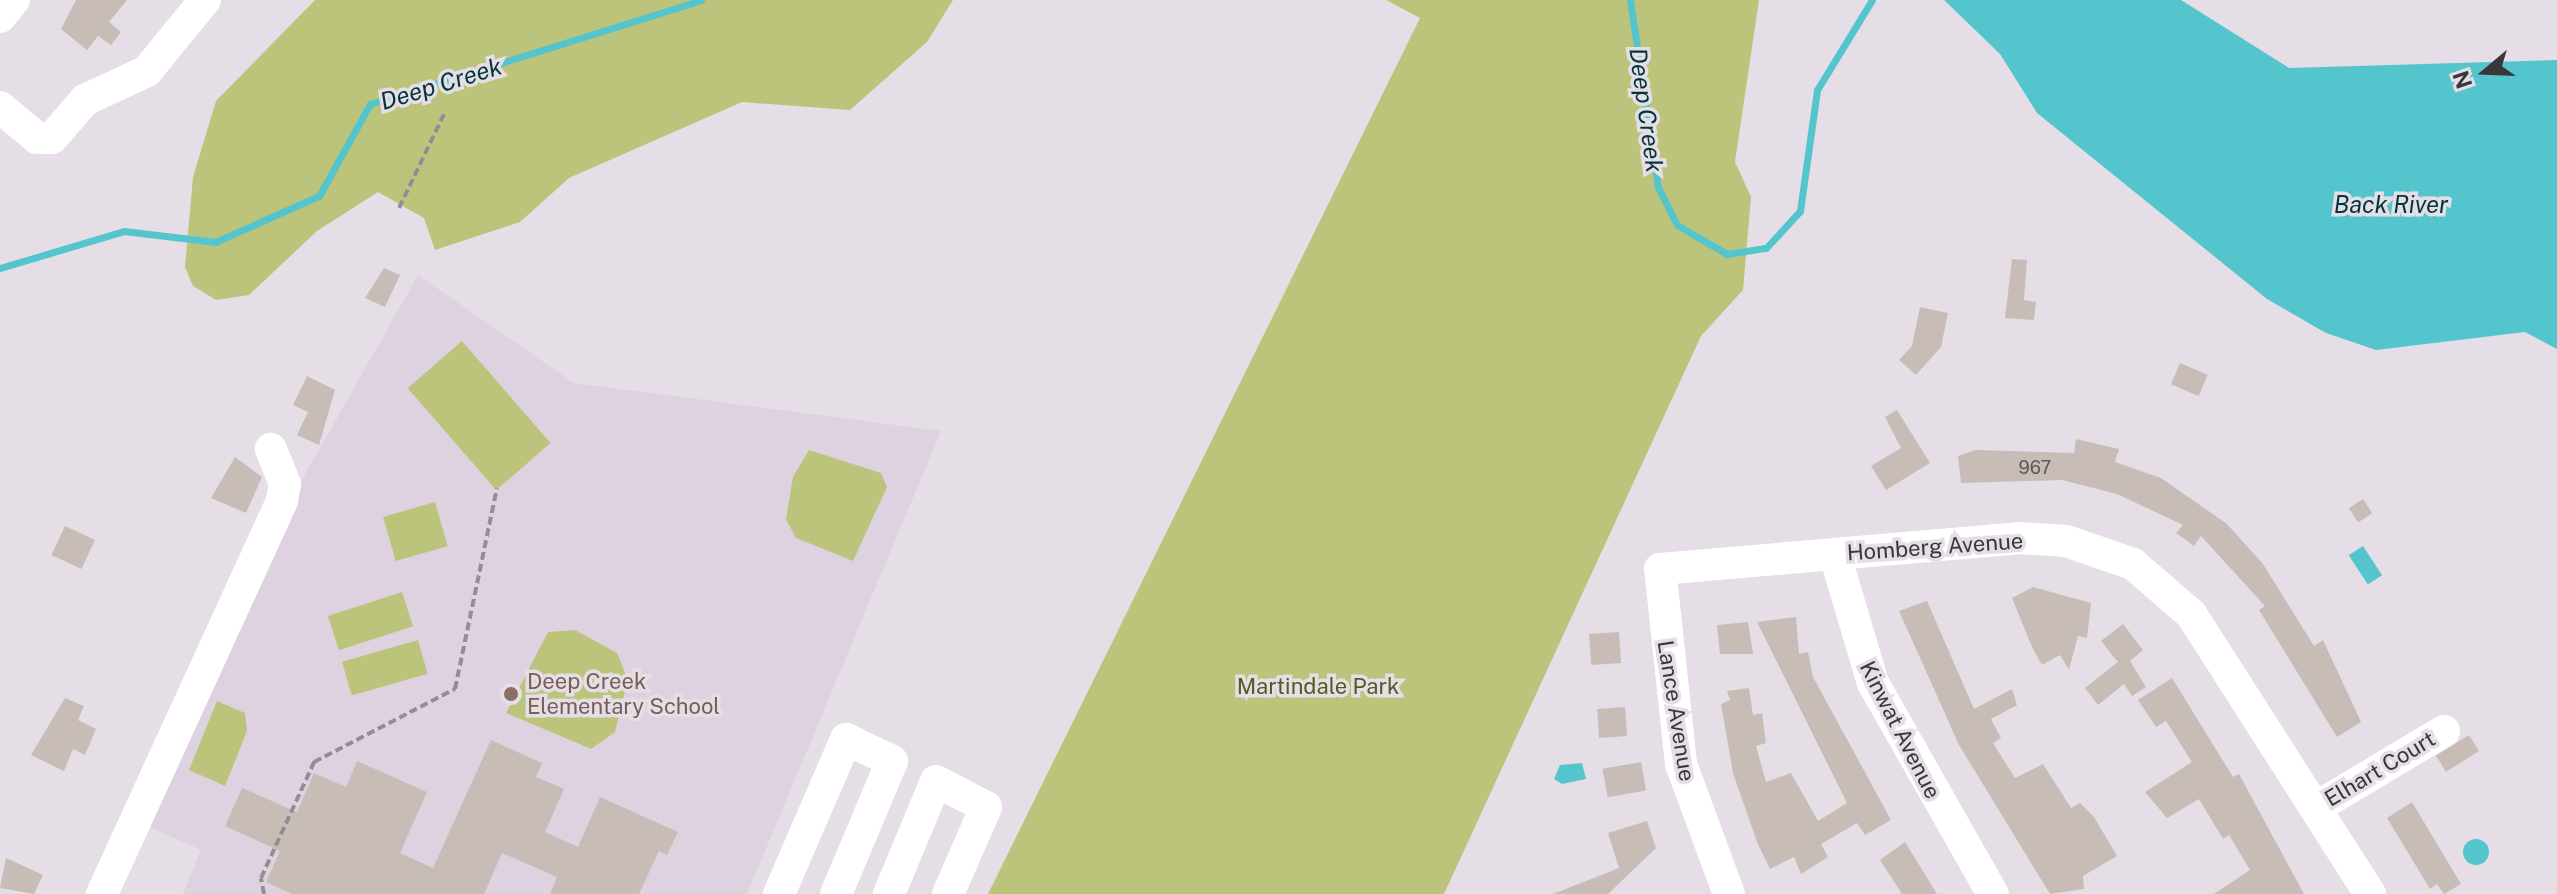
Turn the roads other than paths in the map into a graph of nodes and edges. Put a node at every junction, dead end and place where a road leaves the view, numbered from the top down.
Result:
1 (14, 0) edge
2 (205, 0) edge
3 (0, 17) edge
4 (0, 107) edge
5 (271, 449) dead end
6 (1835, 555) junction
7 (1660, 569) joint
8 (2444, 731) dead end
9 (2317, 807) junction
10 (102, 894) edge
11 (779, 894) edge
12 (836, 894) edge
13 (889, 894) edge
14 (948, 894) edge
15 (1729, 894) edge
16 (1993, 894) edge
17 (2370, 894) edge

1 - 3 street
2 - 4 street
5 - 10 street
6 - 7 street, Homberg Avenue
6 - 9 street, Homberg Avenue
6 - 16 street, Kinwat Avenue
7 - 15 street, Lance Avenue
8 - 9 street, Elhart Court
9 - 17 street, Homberg Avenue
11 - 12 street
13 - 14 street

